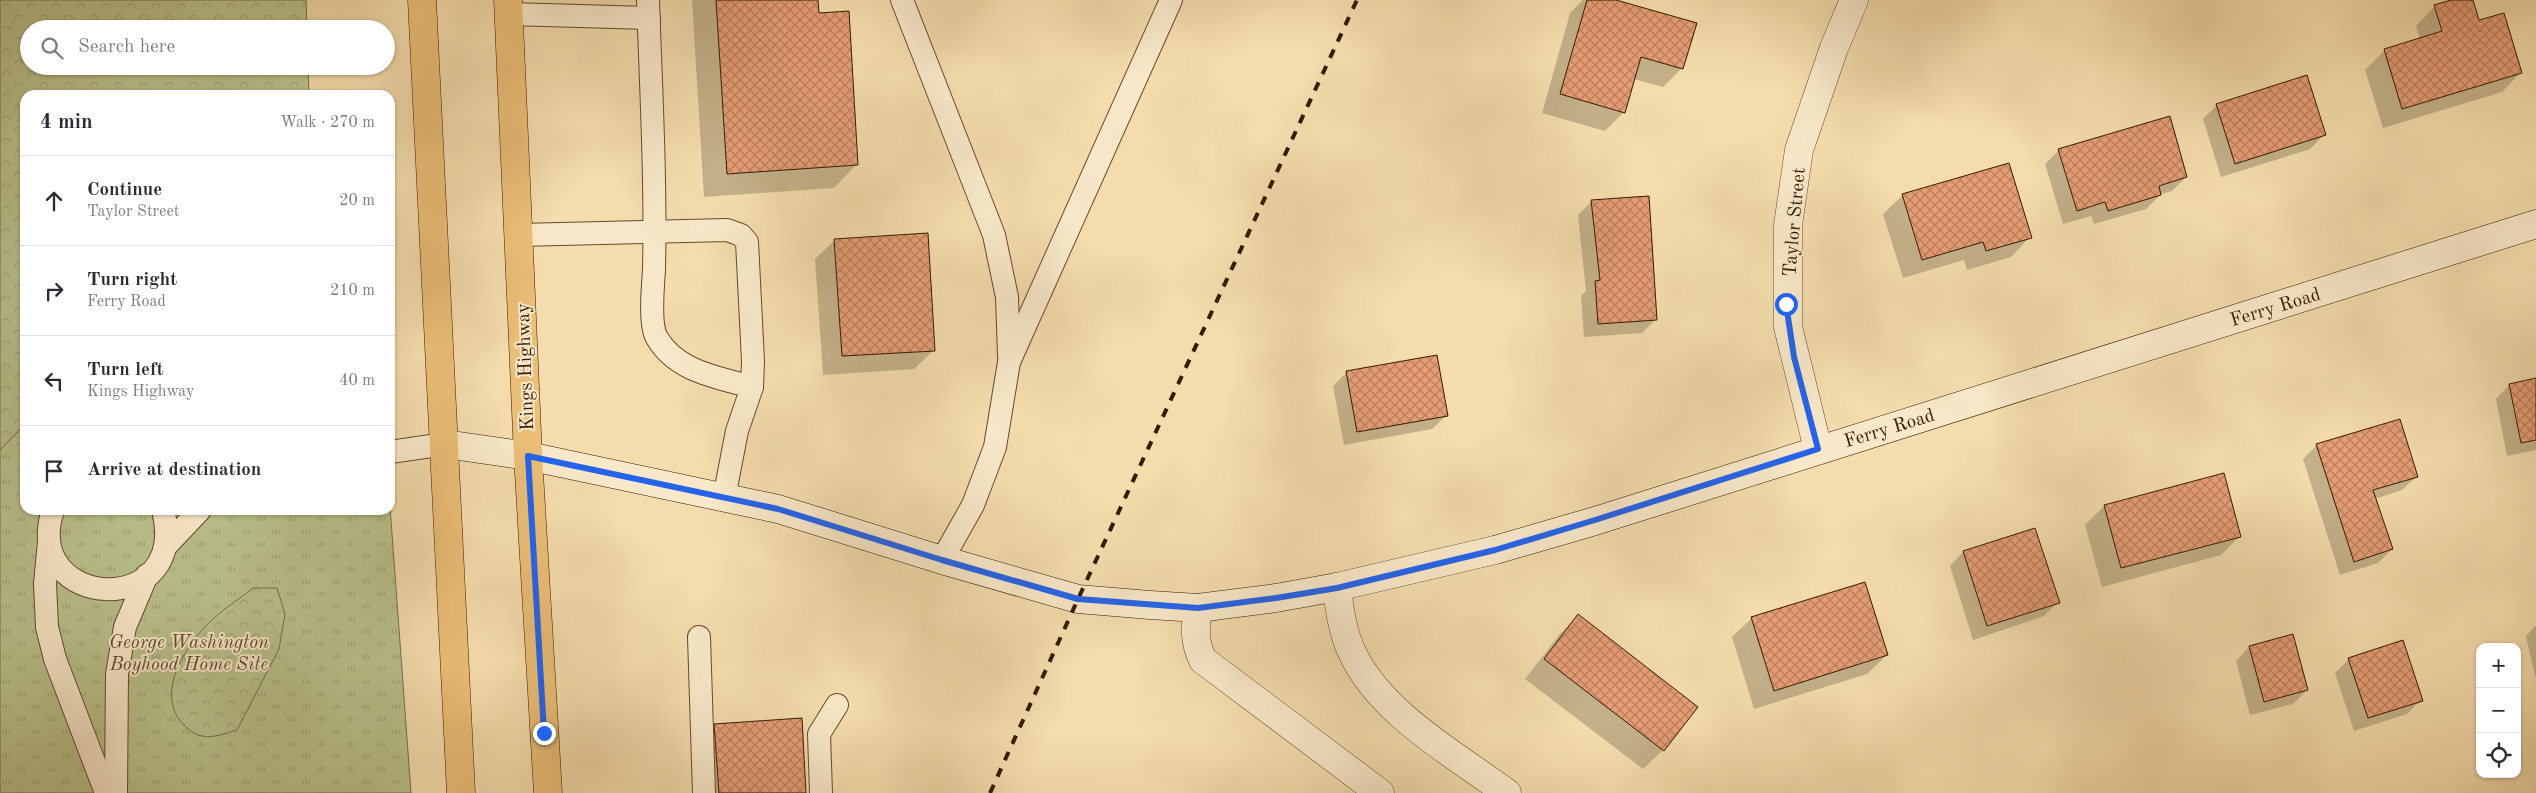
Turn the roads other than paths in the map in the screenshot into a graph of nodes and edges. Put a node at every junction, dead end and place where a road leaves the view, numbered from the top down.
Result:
1 (422, 0) edge
2 (902, 0) edge
3 (1171, 0) edge
4 (1854, 0) edge
5 (509, 7) edge
6 (648, 9) edge
7 (2536, 224) edge
8 (655, 232) junction
9 (519, 235) junction
10 (1009, 362) junction
11 (752, 387) junction
12 (395, 440) edge
13 (445, 444) junction
14 (1818, 449) junction
15 (395, 451) edge
16 (528, 456) junction
17 (724, 498) junction
18 (51, 515) edge
19 (163, 515) edge
20 (195, 515) edge
21 (49, 540) junction
22 (165, 547) junction
23 (942, 560) junction
24 (147, 574) junction
25 (1337, 588) junction
26 (1198, 608) junction
27 (699, 637) dead end
28 (837, 706) dead end
29 (106, 793) edge
30 (116, 793) edge
31 (461, 793) edge
32 (548, 793) edge
33 (704, 793) edge
34 (821, 793) edge
35 (1380, 793) edge
36 (1507, 793) edge

1 - 13 main road
2 - 10 lane
3 - 10 lane
4 - 14 main road, Taylor Street
5 - 6 lane
5 - 9 main road, Kings Highway
6 - 8 lane
7 - 14 main road, Ferry Road
8 - 9 lane
8 - 11 lane
8 - 11 lane
9 - 16 main road, Kings Highway
10 - 23 lane
11 - 17 lane
12 - 13 lane
13 - 15 lane
13 - 16 main road, Ferry Road
13 - 31 main road
14 - 25 main road, Ferry Road
16 - 17 main road, Ferry Road
16 - 32 main road, Kings Highway
17 - 23 main road, Ferry Road
18 - 21 lane
19 - 22 lane
20 - 22 lane
21 - 24 lane
21 - 29 lane
22 - 24 lane
23 - 26 main road, Ferry Road
24 - 30 lane
25 - 26 main road, Ferry Road
25 - 36 main road
26 - 35 main road
27 - 33 lane
28 - 34 lane

